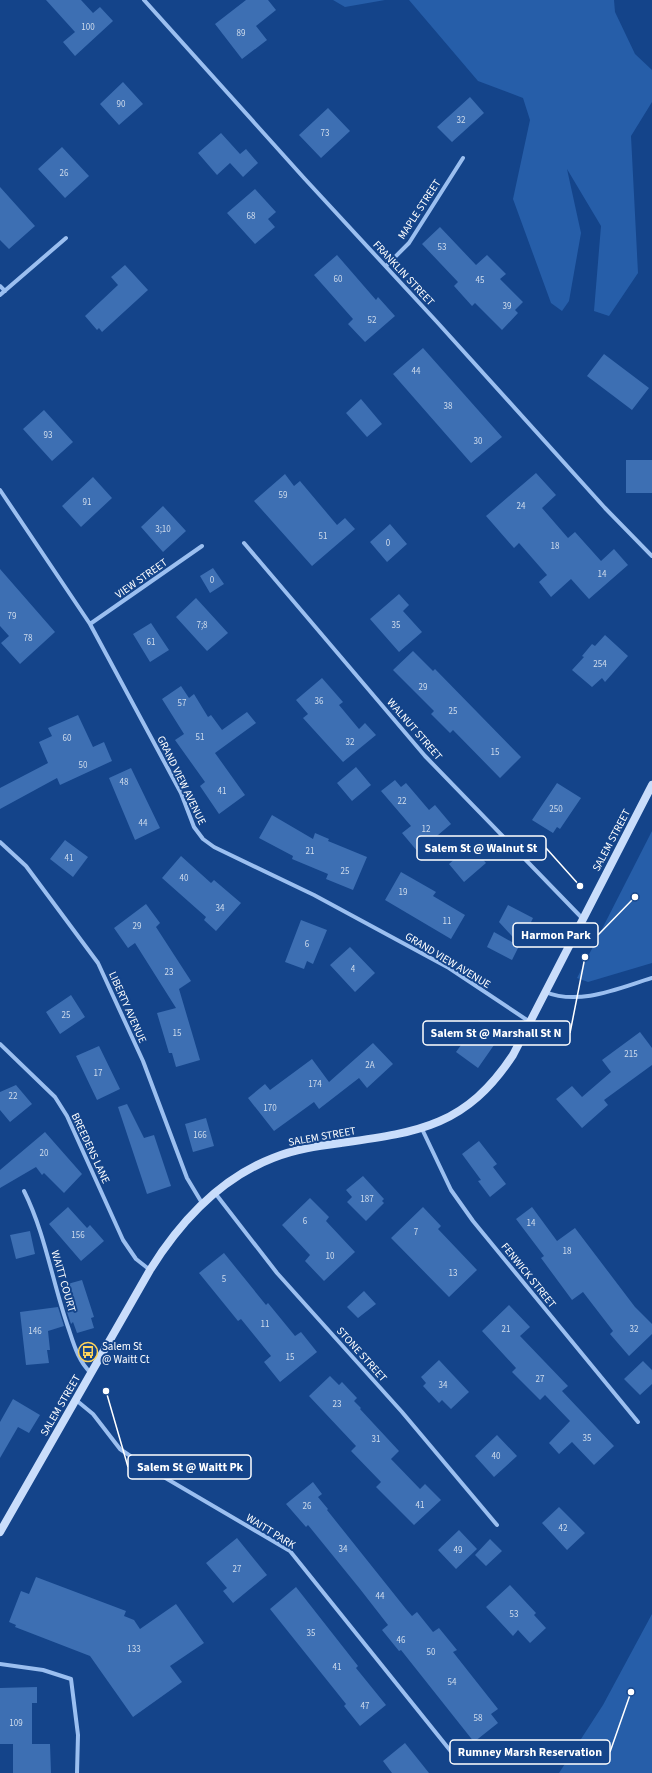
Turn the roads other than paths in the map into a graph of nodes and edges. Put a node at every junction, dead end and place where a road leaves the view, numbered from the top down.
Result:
1 (144, 0) edge
2 (463, 158) dead end
3 (66, 238) dead end
4 (386, 266) junction
5 (0, 286) edge
6 (5, 291) junction
7 (0, 296) edge
8 (0, 490) edge
9 (244, 543) dead end
10 (202, 546) dead end
11 (652, 556) edge
12 (90, 624) junction
13 (652, 784) edge
14 (0, 842) edge
15 (582, 918) junction
16 (652, 978) edge
17 (545, 992) junction
18 (530, 1022) junction
19 (0, 1044) edge
20 (422, 1129) junction
21 (24, 1191) dead end
22 (215, 1193) junction
23 (202, 1203) junction
24 (150, 1270) junction
25 (91, 1373) junction
26 (76, 1400) junction
27 (638, 1422) dead end
28 (497, 1525) dead end
29 (0, 1532) edge
30 (0, 1664) edge
31 (453, 1754) dead end
32 (77, 1773) edge

1 - 4 street, FRANKLIN STREET
2 - 4 street, MAPLE STREET
3 - 6 street
4 - 11 street, FRANKLIN STREET
5 - 6 street
6 - 7 street
8 - 12 street, GRAND VIEW AVENUE
9 - 15 street, WALNUT STREET
10 - 12 street, VIEW STREET
12 - 18 street, GRAND VIEW AVENUE
13 - 15 main road, SALEM STREET
14 - 23 street, LIBERTY AVENUE
15 - 17 main road, SALEM STREET
16 - 17 street
17 - 18 main road, SALEM STREET
18 - 20 main road, SALEM STREET
19 - 24 street, BREEDENS LANE
20 - 22 main road, SALEM STREET
20 - 27 street, FENWICK STREET
21 - 25 street, WAITT COURT
22 - 23 main road, SALEM STREET
22 - 28 street, STONE STREET
23 - 24 main road, SALEM STREET
24 - 25 main road, SALEM STREET
25 - 26 main road, SALEM STREET
26 - 29 main road, SALEM STREET
26 - 31 street, WAITT PARK
30 - 32 street

